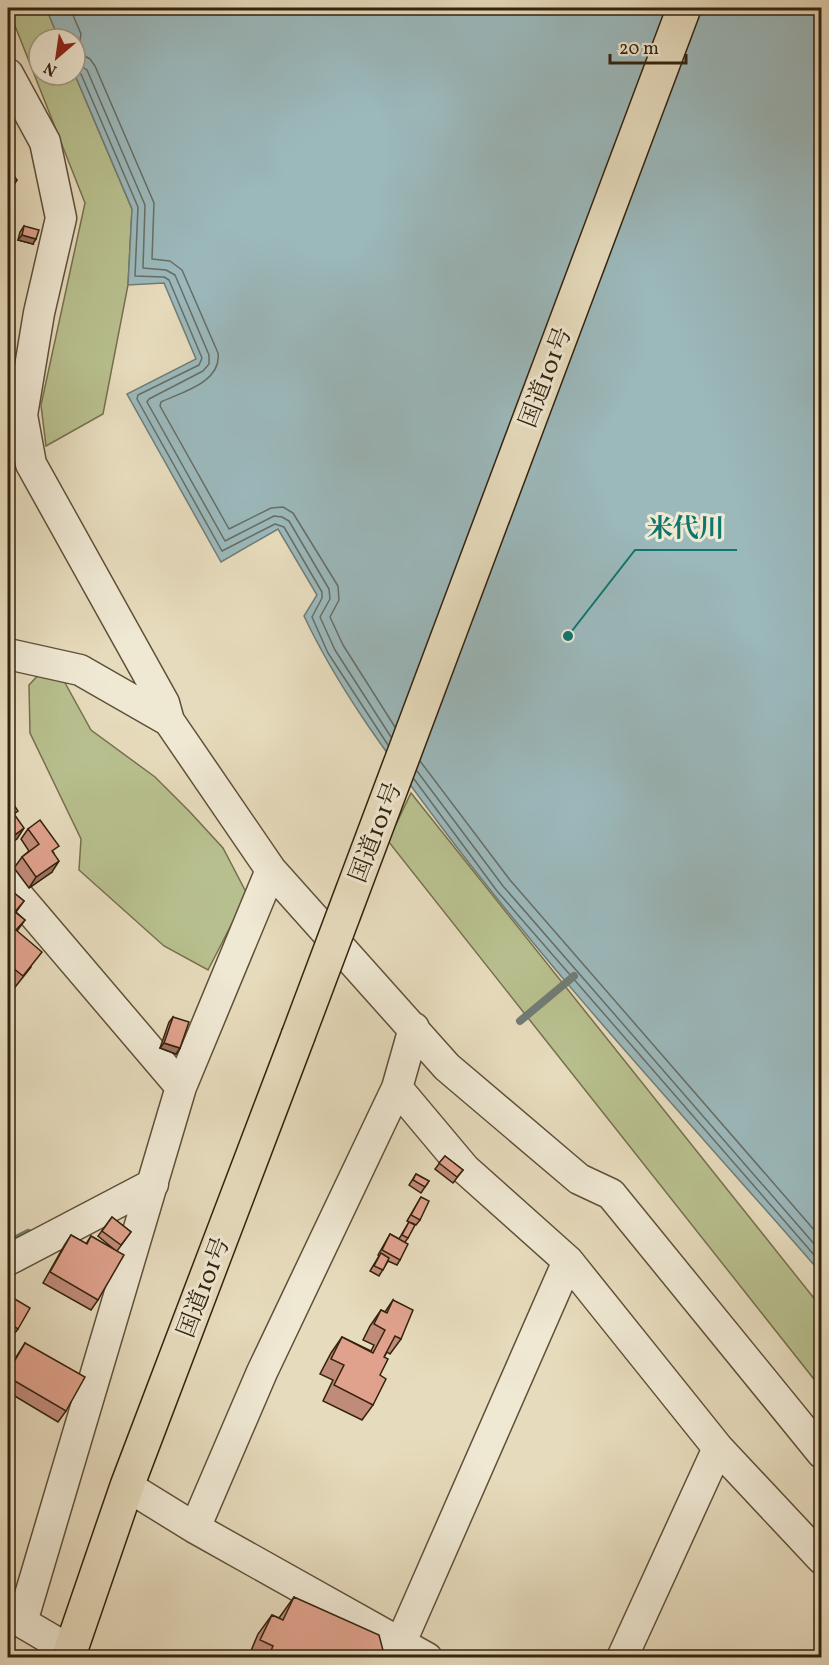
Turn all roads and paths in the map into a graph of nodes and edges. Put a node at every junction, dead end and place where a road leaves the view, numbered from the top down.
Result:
1 (684, 8) edge
2 (8, 74) edge
3 (8, 654) edge
4 (169, 721) junction
5 (271, 870) junction
6 (8, 884) edge
7 (414, 1028) junction
8 (181, 1087) junction
9 (397, 1088) junction
10 (153, 1184) junction
11 (8, 1260) edge
12 (568, 1261) junction
13 (718, 1448) junction
14 (822, 1453) edge
15 (127, 1486) junction
16 (195, 1528) junction
17 (822, 1559) edge
18 (15, 1618) edge
19 (397, 1650) edge
20 (69, 1654) edge
21 (427, 1658) edge
22 (622, 1658) edge

1 - 15 highway, 国道101号, bridge
2 - 4 street
3 - 4 street
4 - 5 street
5 - 7 street
5 - 8 street
6 - 8 street
7 - 9 street
7 - 14 street
8 - 10 street
9 - 12 street
9 - 16 street
10 - 11 street
10 - 18 street
12 - 13 street
12 - 19 street
13 - 17 street
13 - 22 street
15 - 16 street
15 - 20 highway, 国道101号
16 - 19 street
18 - 20 street
19 - 21 street

